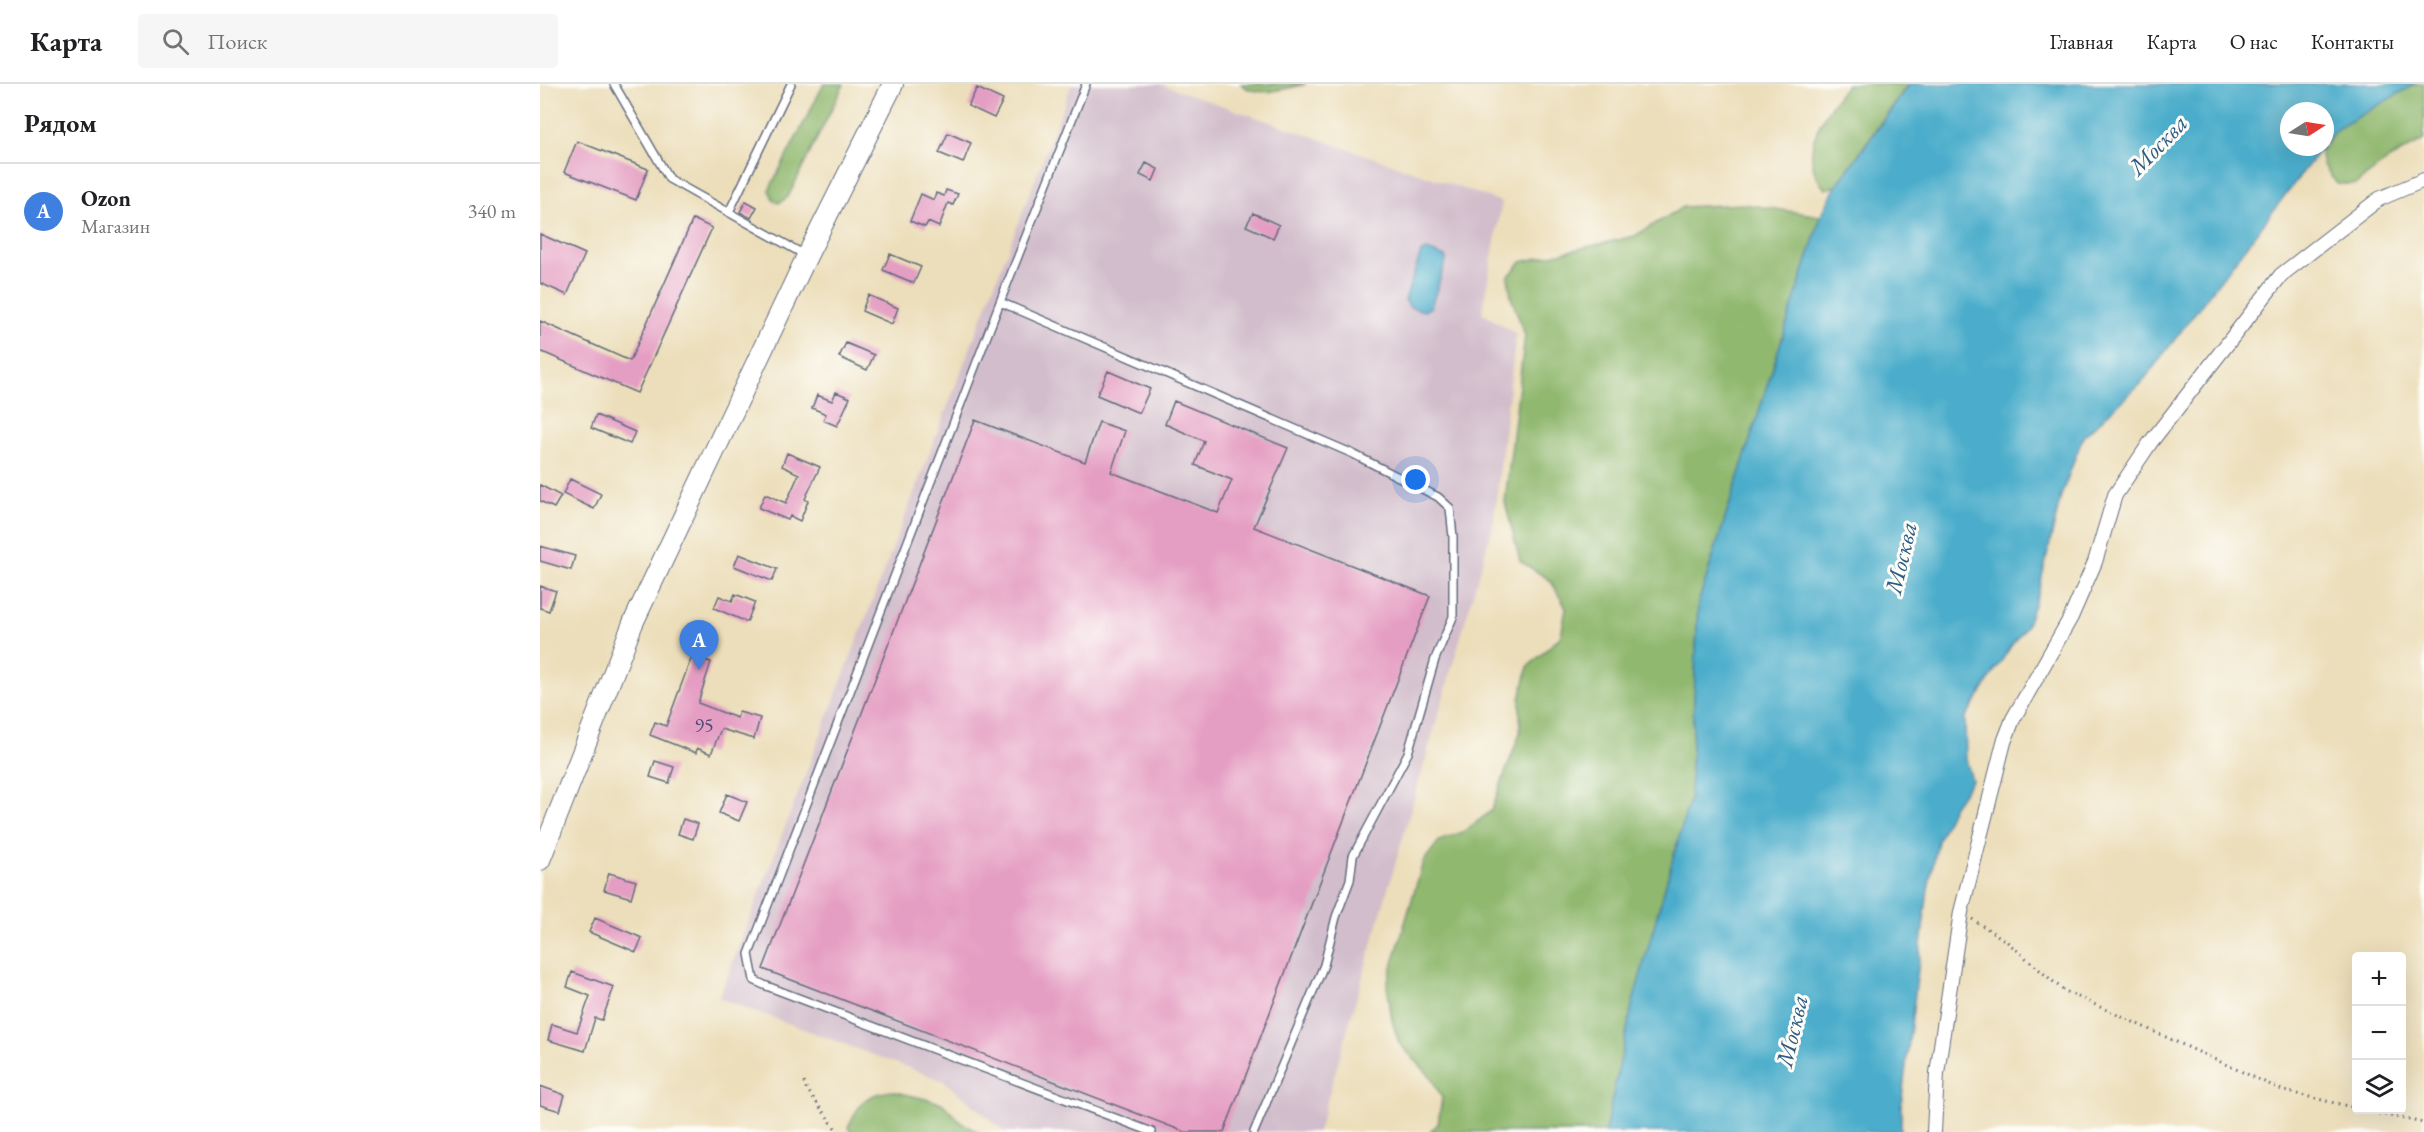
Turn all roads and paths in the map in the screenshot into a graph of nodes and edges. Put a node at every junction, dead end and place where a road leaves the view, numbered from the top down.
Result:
1 (614, 84) edge
2 (790, 84) edge
3 (893, 84) edge
4 (1086, 84) edge
5 (2424, 180) edge
6 (729, 212) junction
7 (807, 256) junction
8 (1000, 302) junction
9 (540, 860) edge
10 (1961, 912) junction
11 (804, 1082) dead end
12 (2352, 1107) edge
13 (2380, 1114) edge
14 (2424, 1123) edge
15 (838, 1132) edge
16 (1152, 1132) edge
17 (1254, 1132) edge
18 (1934, 1132) edge

1 - 6 lane
2 - 6 lane
3 - 7 main road
4 - 8 lane
5 - 10 street
6 - 7 lane
7 - 9 main road
8 - 16 lane
8 - 17 lane
10 - 12 path
10 - 18 street
11 - 15 path
13 - 14 path

